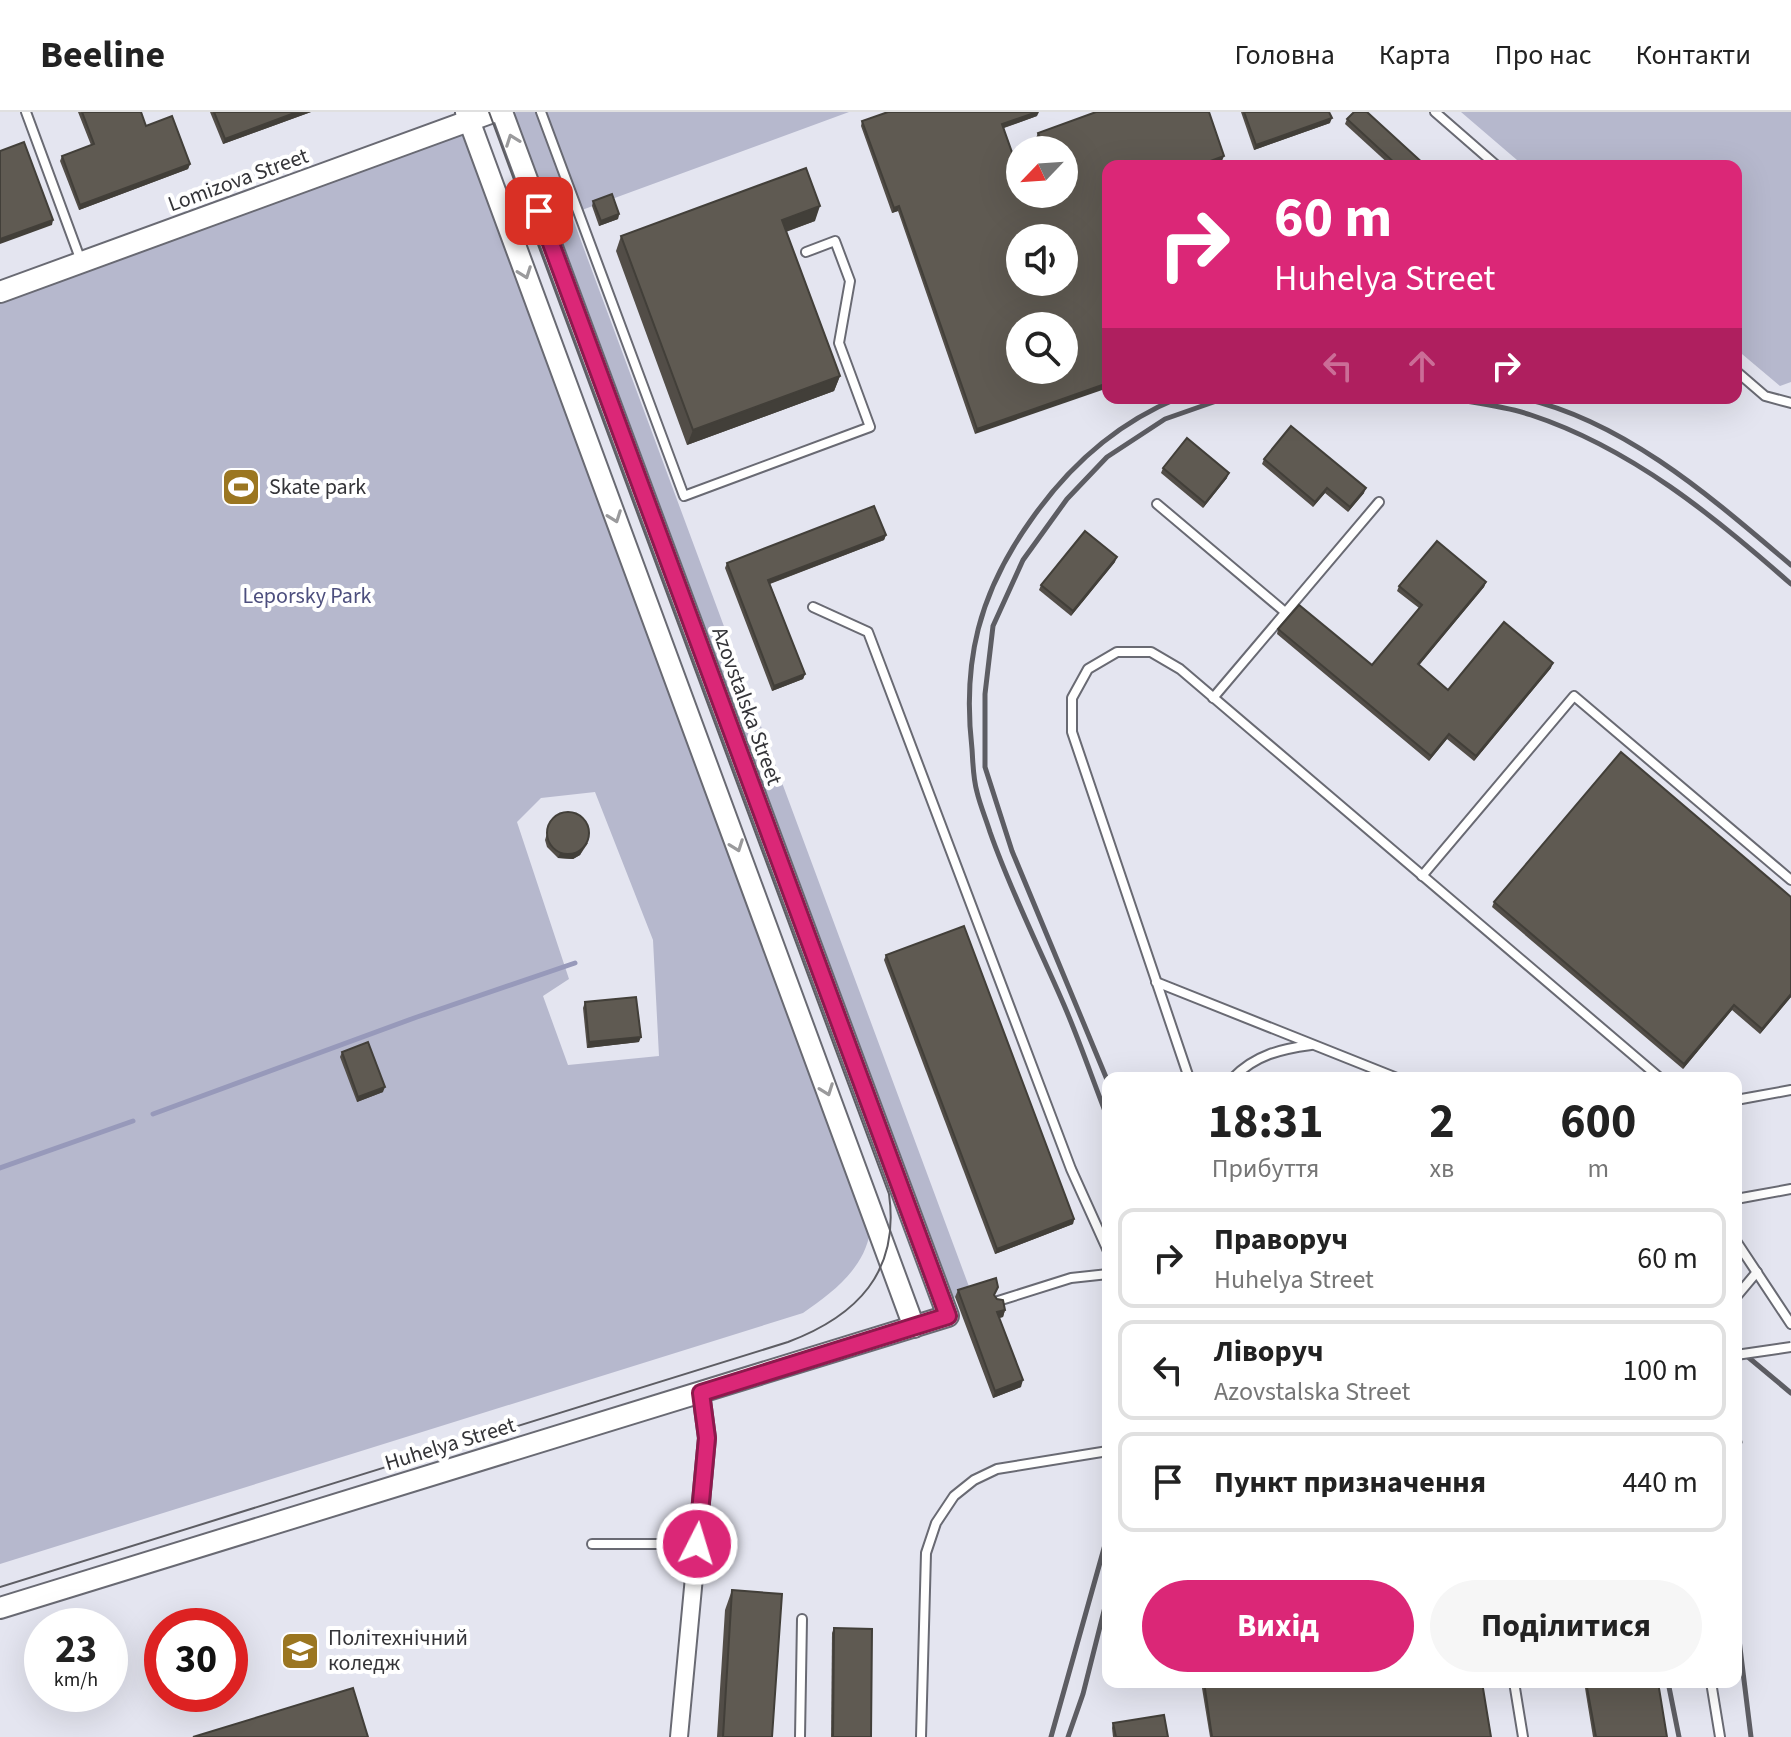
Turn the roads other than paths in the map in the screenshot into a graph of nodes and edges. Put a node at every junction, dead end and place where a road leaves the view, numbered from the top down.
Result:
1 (26, 112) edge
2 (493, 112) edge
3 (502, 112) edge
4 (541, 112) edge
5 (1435, 112) edge
6 (468, 116) edge
7 (1490, 160) edge
8 (806, 252) dead end
9 (81, 263) junction
10 (0, 292) edge
11 (1742, 376) edge
12 (1791, 403) edge
13 (1379, 502) dead end
14 (1157, 504) dead end
15 (813, 607) dead end
16 (1285, 612) junction
17 (1213, 698) junction
18 (1422, 876) junction
19 (1791, 880) edge
20 (1156, 982) junction
21 (1313, 1045) junction
22 (1187, 1072) edge
23 (1239, 1072) edge
24 (1382, 1072) edge
25 (1653, 1072) edge
26 (1791, 1090) edge
27 (1742, 1099) edge
28 (1791, 1189) edge
29 (1742, 1198) edge
30 (1102, 1238) edge
31 (1742, 1250) edge
32 (1757, 1272) junction
33 (1102, 1275) edge
34 (1742, 1290) edge
35 (998, 1301) edge
36 (954, 1314) joint
37 (1791, 1324) edge
38 (914, 1327) junction
39 (1791, 1347) edge
40 (1742, 1354) edge
41 (701, 1393) junction
42 (1102, 1452) edge
43 (592, 1544) dead end
44 (697, 1544) junction
45 (0, 1608) edge
46 (802, 1619) dead end
47 (1515, 1688) edge
48 (1712, 1688) edge
49 (679, 1737) edge
50 (800, 1737) edge
51 (921, 1737) edge
52 (1523, 1737) edge
53 (1720, 1737) edge

1 - 9 lane
2 - 6 street, Lomizova Street
36 -> 3 street, Azovstalska Street
4 - 8 lane
5 - 7 lane
6 - 9 street, Lomizova Street
6 -> 38 street
9 - 10 street, Lomizova Street
11 - 12 lane
13 - 16 lane
14 - 16 lane
15 - 30 lane
16 - 17 lane
17 - 18 lane
17 - 20 lane
18 - 19 lane
18 - 25 lane
20 - 21 lane
20 - 22 lane
21 - 23 lane
21 - 24 lane
26 - 27 lane
28 - 29 lane
31 - 32 lane
32 - 34 lane
32 - 37 lane
33 - 35 lane
36 - 38 street, Huhelya Street
38 - 41 street, Huhelya Street
39 - 40 lane, bridge
41 - 44 street
41 - 45 street, Huhelya Street
42 - 51 lane
43 - 44 lane
44 - 49 street
46 - 50 lane
47 - 52 lane
48 - 53 lane

